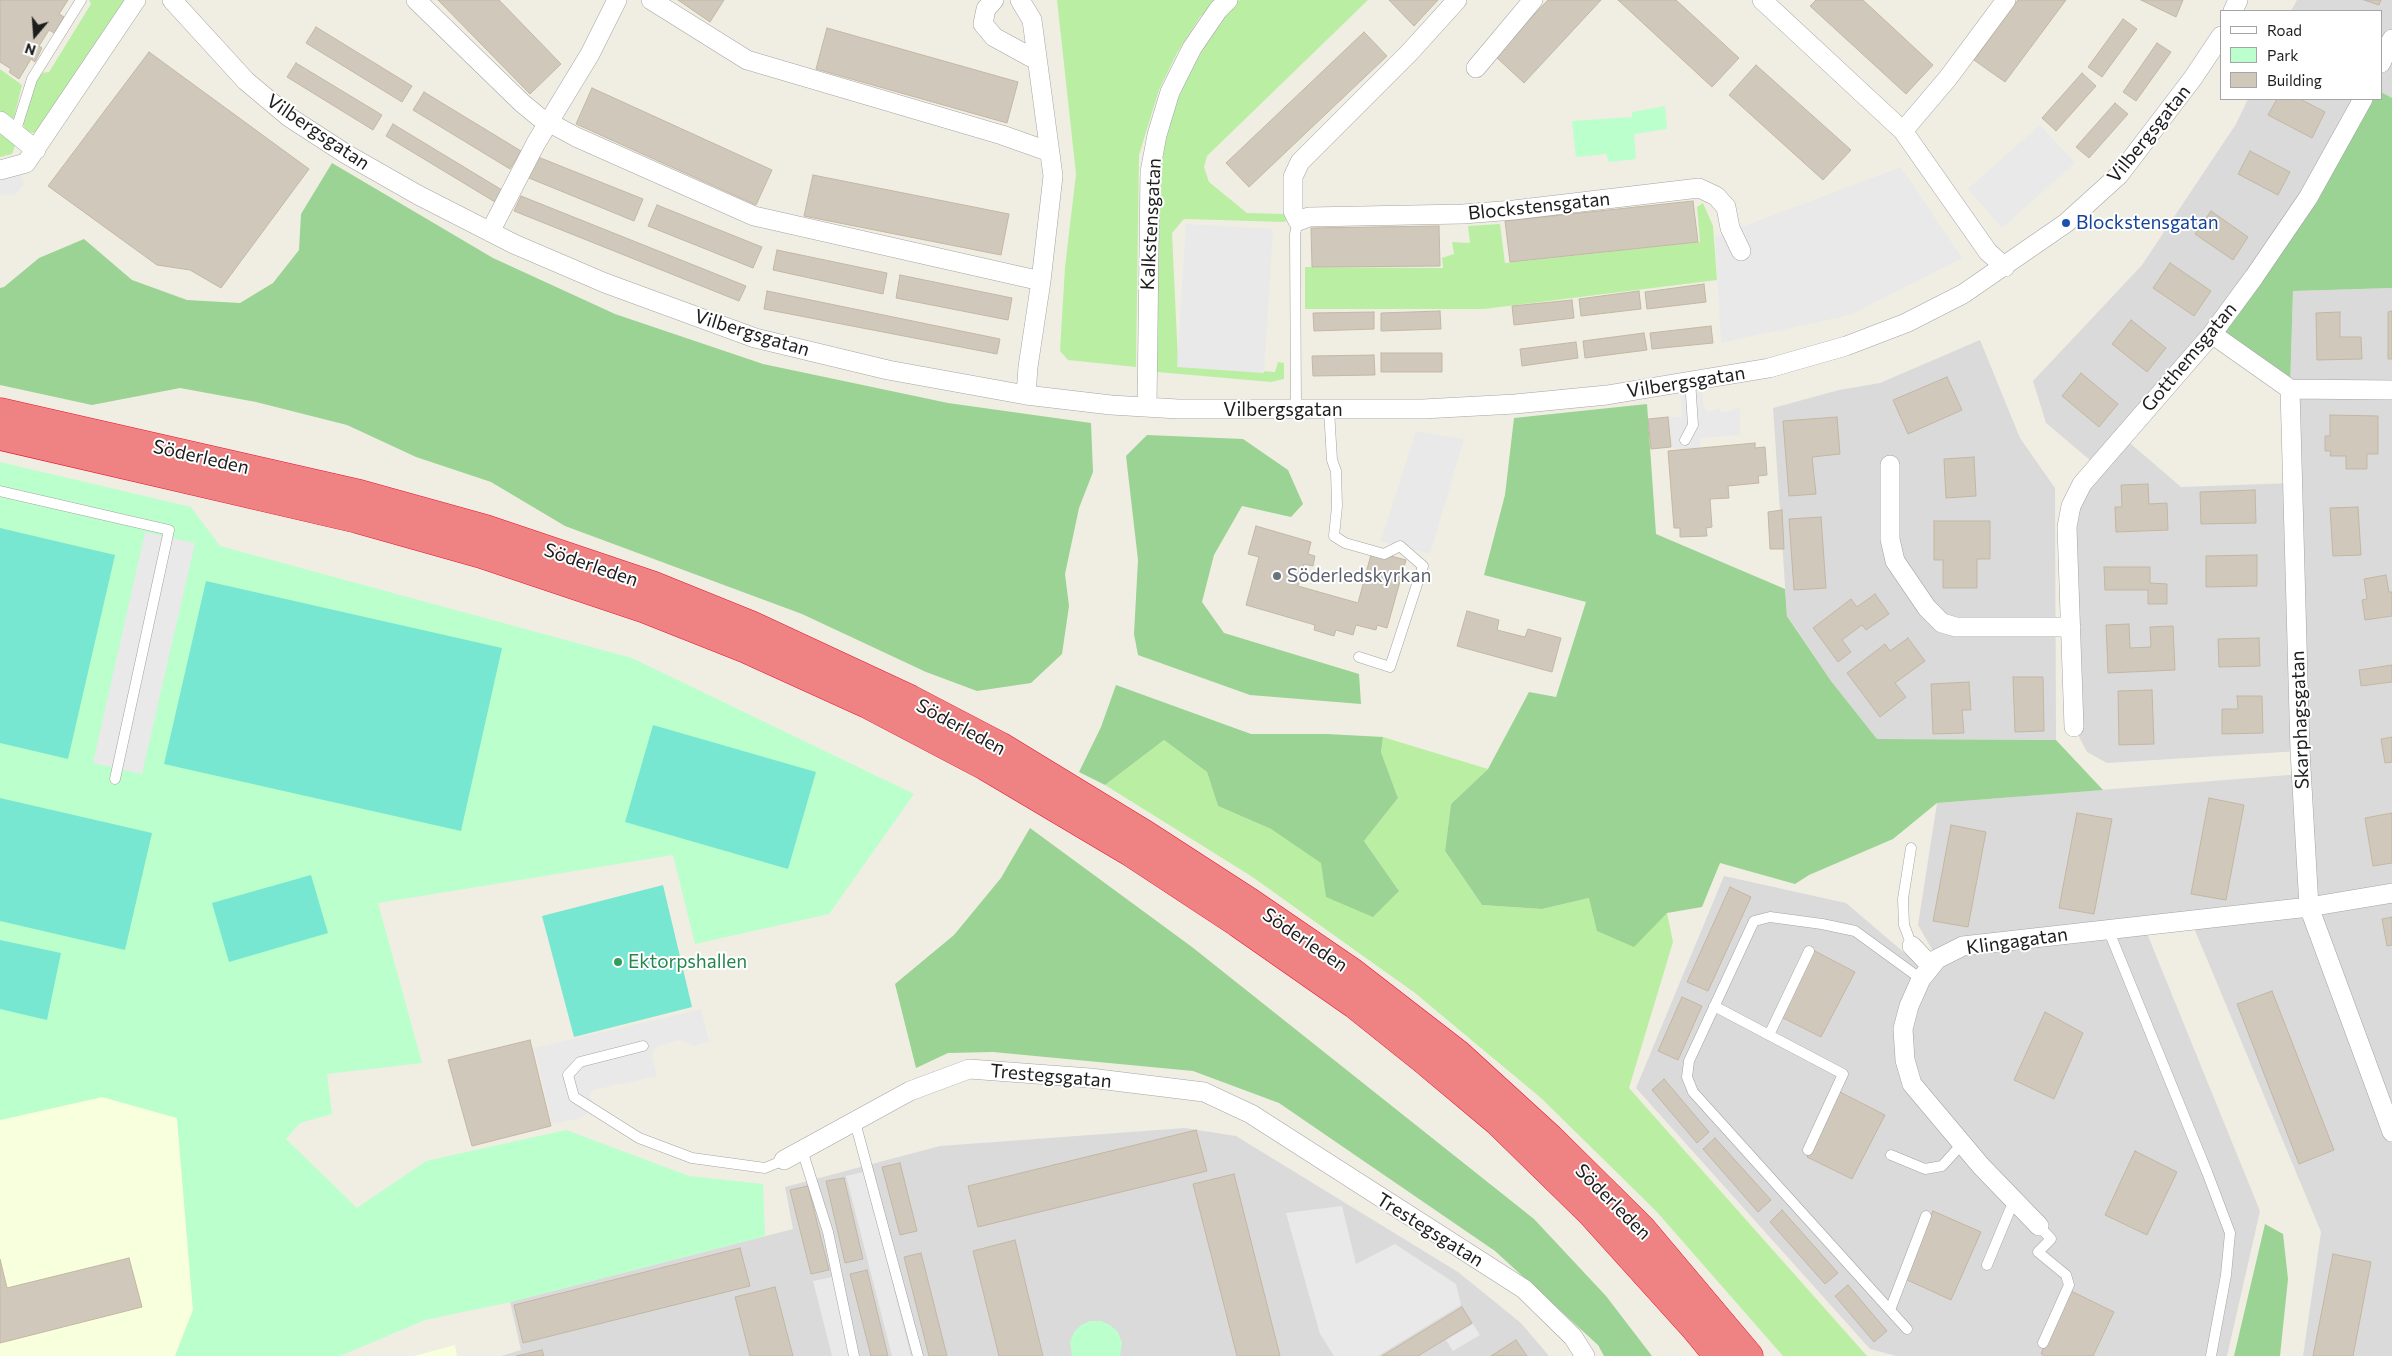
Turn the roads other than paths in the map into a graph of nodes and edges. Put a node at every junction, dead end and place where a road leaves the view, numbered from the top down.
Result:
1 (81, 0) edge
2 (136, 0) edge
3 (172, 0) edge
4 (416, 0) edge
5 (617, 0) edge
6 (651, 0) edge
7 (994, 0) edge
8 (1020, 0) edge
9 (1228, 0) edge
10 (1457, 0) edge
11 (1533, 0) edge
12 (1762, 0) edge
13 (2006, 0) edge
14 (2220, 38) edge
15 (2392, 39) edge
16 (1036, 60) junction
17 (2382, 61) edge
18 (1476, 68) dead end
19 (2362, 100) edge
20 (0, 121) edge
21 (549, 122) junction
22 (1903, 131) junction
23 (15, 133) junction
24 (36, 150) junction
25 (1050, 152) junction
26 (0, 170) edge
27 (1298, 221) junction
28 (490, 232) junction
29 (1741, 251) dead end
30 (2005, 267) junction
31 (1041, 281) junction
32 (2212, 334) junction
33 (1690, 380) junction
34 (2290, 389) junction
35 (2392, 390) edge
36 (1026, 395) junction
37 (1147, 407) junction
38 (1296, 410) junction
39 (1329, 410) junction
40 (0, 412) edge
41 (0, 436) edge
42 (1685, 440) dead end
43 (1890, 465) dead end
44 (0, 491) edge
45 (2071, 627) junction
46 (1359, 657) dead end
47 (2074, 727) dead end
48 (115, 779) dead end
49 (1911, 848) dead end
50 (2392, 893) edge
51 (2309, 907) junction
52 (2108, 929) junction
53 (1912, 946) joint
54 (1809, 950) dead end
55 (1926, 973) junction
56 (1714, 1006) junction
57 (1769, 1034) junction
58 (644, 1046) dead end
59 (855, 1122) junction
60 (2392, 1132) edge
61 (1962, 1144) junction
62 (802, 1150) junction
63 (1808, 1150) dead end
64 (1891, 1155) dead end
65 (784, 1160) joint
66 (2014, 1200) junction
67 (1926, 1216) dead end
68 (2039, 1226) joint
69 (1987, 1265) dead end
70 (1890, 1310) junction
71 (1907, 1329) dead end
72 (2043, 1343) dead end
73 (854, 1356) edge
74 (918, 1356) edge
75 (1585, 1356) edge
76 (1718, 1356) edge
77 (1749, 1356) edge
78 (2211, 1356) edge

1 - 23 lane
2 - 24 street
3 - 28 street, Vilbergsgatan
4 - 21 street
5 - 21 street
6 - 25 street
7 - 16 street
8 - 16 street
9 - 37 street, Kalkstensgatan
10 - 27 street
11 - 18 street
12 - 22 street
13 - 22 street
14 - 30 street, Vilbergsgatan
15 - 17 street
16 - 25 street
19 - 32 street, Gotthemsgatan
20 - 23 street
21 - 28 street
21 - 31 street
22 - 30 street
23 - 24 street
24 - 26 street
25 - 31 street
27 - 29 street, Blockstensgatan
27 - 38 lane
28 - 36 street, Vilbergsgatan
30 - 33 street, Vilbergsgatan
31 - 36 street
32 - 34 street
32 - 45 street, Gotthemsgatan
33 - 39 street, Vilbergsgatan
33 - 42 lane
34 - 35 street
34 - 51 street, Skarphagsgatan
36 - 37 street, Vilbergsgatan
37 - 38 street, Vilbergsgatan
38 - 39 street, Vilbergsgatan
39 - 46 lane
40 - 77 highway, Söderleden
41 - 76 highway, Söderleden
43 - 45 street
44 - 48 lane
45 - 47 street, Gotthemsgatan
49 - 53 lane
50 - 51 street, Klingagatan
51 - 52 street, Klingagatan
51 - 60 street, Skarphagsgatan
52 - 55 street, Klingagatan
52 - 78 lane
53 - 55 street
54 - 57 lane
55 - 56 lane
55 - 61 street, Klingagatan
56 - 57 lane
56 - 70 lane
57 - 63 lane
58 - 65 lane, Trestegsgatan
59 - 62 street, Trestegsgatan
59 - 74 lane
59 - 75 street, Trestegsgatan
61 - 64 lane
61 - 66 street, Klingagatan
62 - 65 street, Trestegsgatan
62 - 73 lane
66 - 68 street, Klingagatan
66 - 69 lane
67 - 70 lane
68 - 72 lane
70 - 71 lane

